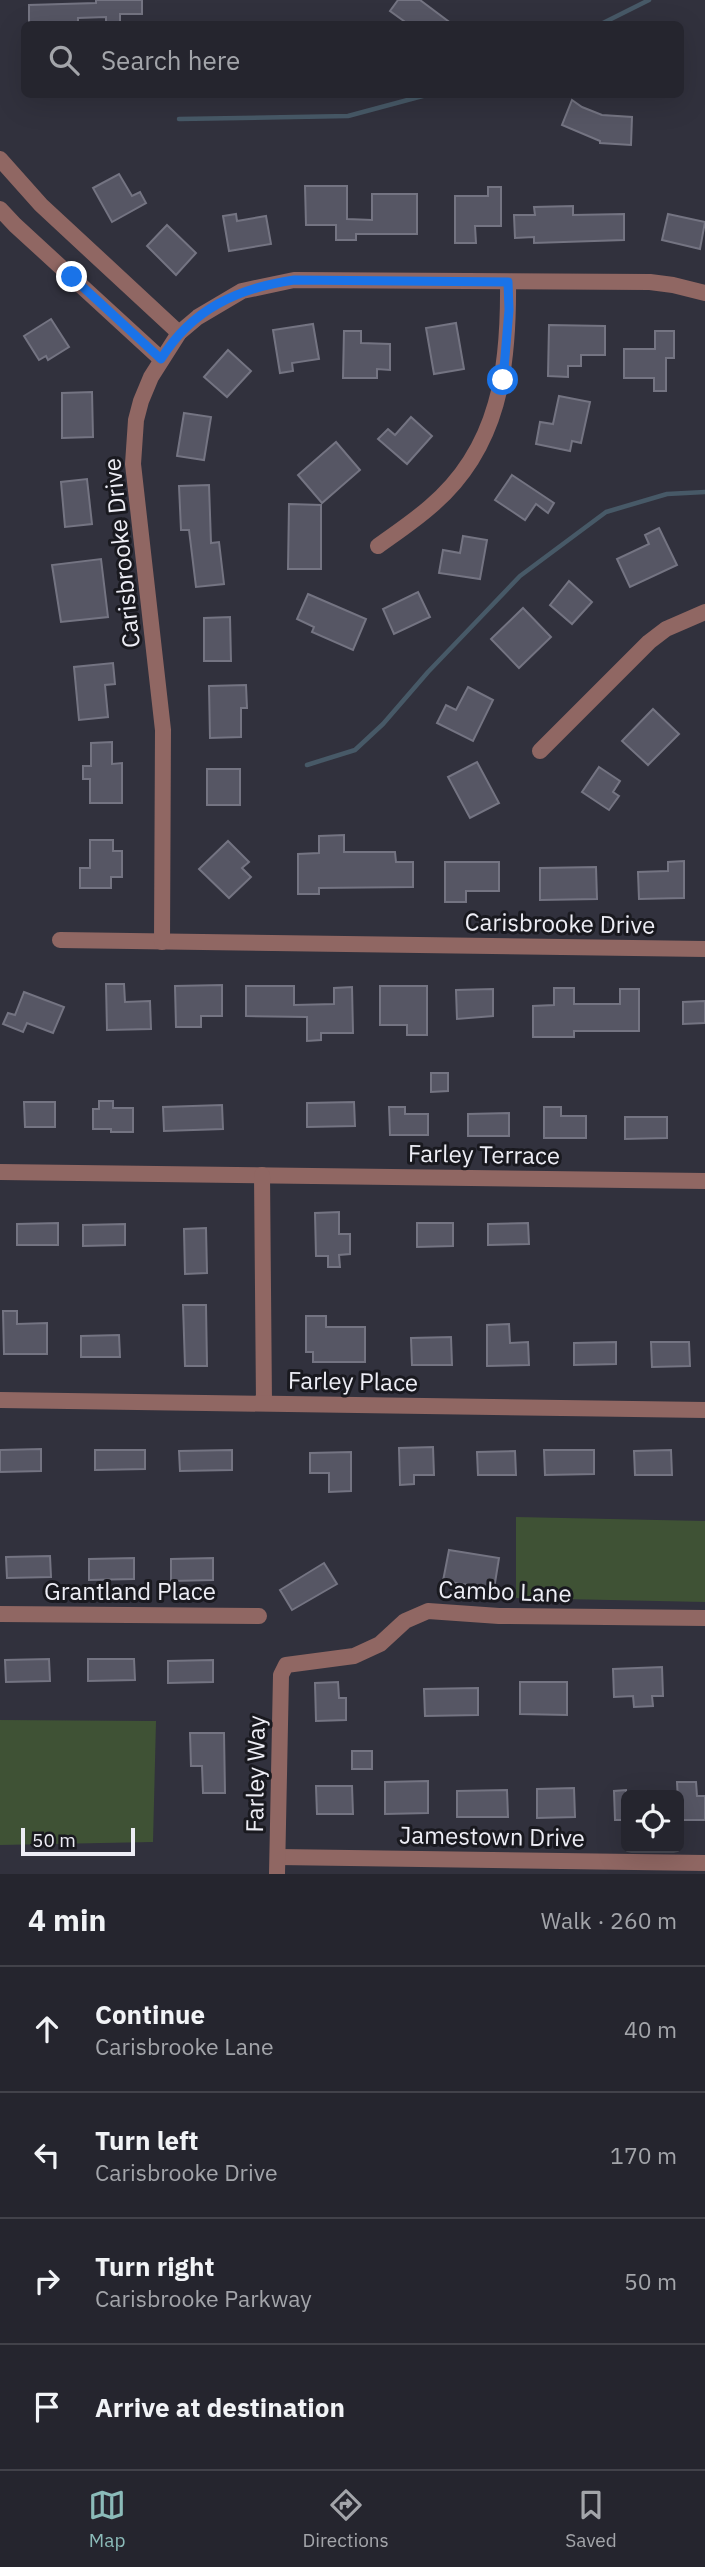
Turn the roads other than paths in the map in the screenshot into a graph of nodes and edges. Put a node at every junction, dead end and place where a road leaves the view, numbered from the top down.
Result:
1 (0, 159) edge
2 (0, 209) edge
3 (508, 282) junction
4 (705, 293) edge
5 (179, 333) junction
6 (161, 359) junction
7 (378, 546) dead end
8 (705, 612) edge
9 (540, 751) dead end
10 (60, 940) dead end
11 (162, 942) junction
12 (705, 949) edge
13 (0, 1172) edge
14 (262, 1175) junction
15 (705, 1181) edge
16 (0, 1400) edge
17 (264, 1403) junction
18 (705, 1410) edge
19 (0, 1614) edge
20 (259, 1616) dead end
21 (705, 1618) edge
22 (281, 1675) joint
23 (278, 1857) junction
24 (705, 1863) edge
25 (277, 1874) edge

1 - 5 street
2 - 6 street
3 - 4 street, Carisbrooke Drive
3 - 5 street, Carisbrooke Drive
3 - 7 street
5 - 6 street, Carisbrooke Drive
6 - 11 street, Carisbrooke Drive
8 - 9 street
10 - 11 street, Carisbrooke Drive
11 - 12 street, Carisbrooke Drive
13 - 14 street, Farley Terrace
14 - 15 street, Farley Terrace
14 - 17 street
16 - 17 street, Farley Place
17 - 18 street, Farley Place
19 - 20 street, Grantland Place
21 - 22 street, Cambo Lane
22 - 23 street, Farley Way
23 - 24 street, Jamestown Drive
23 - 25 street, Farley Way

